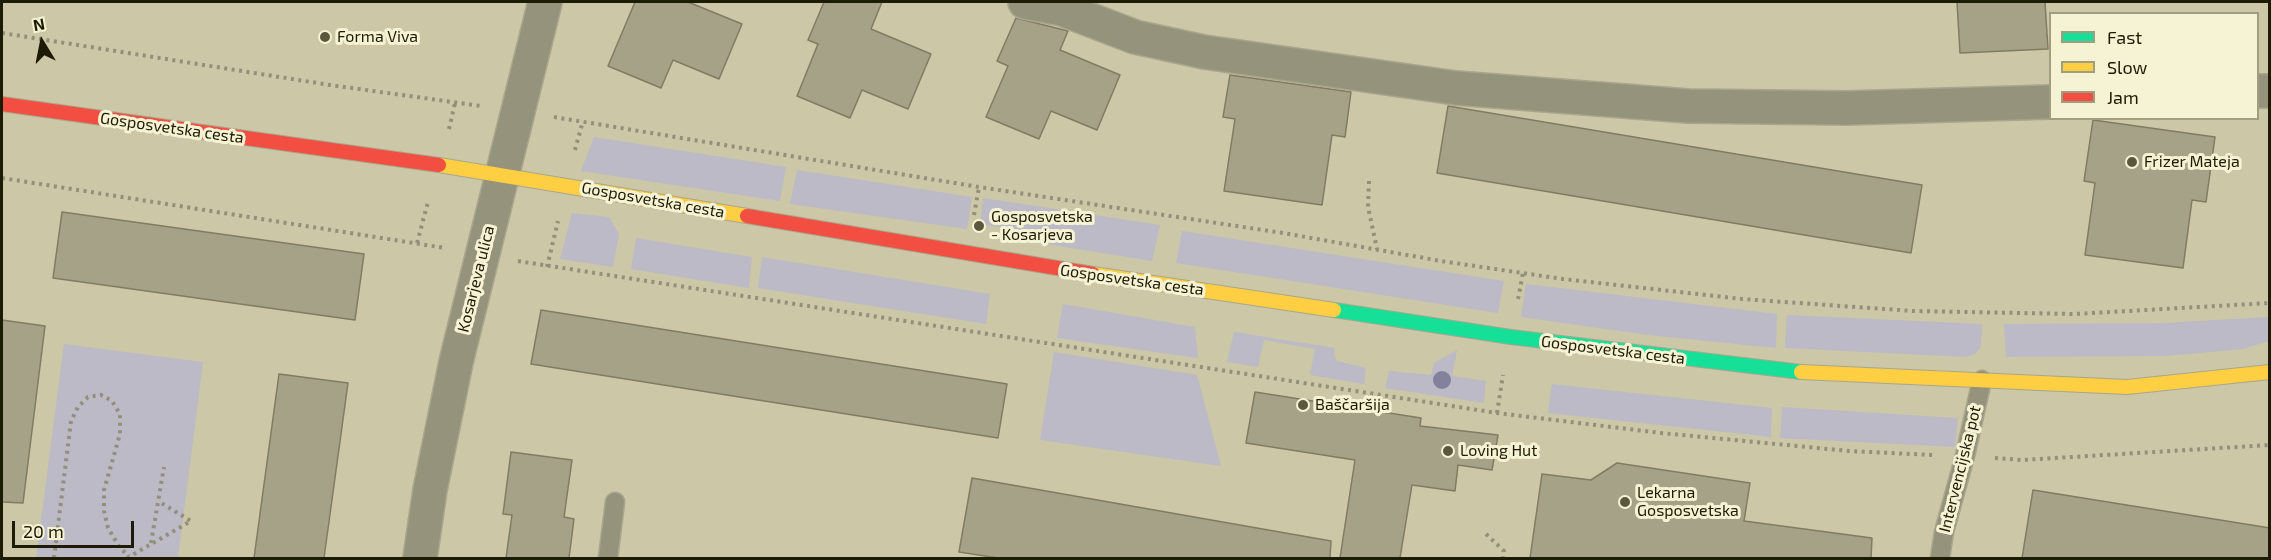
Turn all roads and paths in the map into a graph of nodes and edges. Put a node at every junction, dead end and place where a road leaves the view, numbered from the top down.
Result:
1 (545, 2) edge
2 (1025, 2) edge
3 (2, 33) edge
4 (2049, 102) edge
5 (2, 104) edge
6 (518, 111) junction
7 (502, 174) junction
8 (2, 178) edge
9 (1369, 181) dead end
10 (448, 249) dead end
11 (1377, 249) junction
12 (515, 261) dead end
13 (1523, 273) junction
14 (2270, 303) edge
15 (1516, 306) dead end
16 (1504, 368) dead end
17 (2270, 372) edge
18 (1982, 380) junction
19 (1497, 413) junction
20 (2270, 445) edge
21 (1965, 456) junction
22 (164, 467) dead end
23 (158, 501) junction
24 (615, 502) dead end
25 (1486, 534) dead end
26 (151, 544) junction
27 (55, 552) junction
28 (128, 557) edge
29 (54, 558) edge
30 (60, 558) edge
31 (420, 558) edge
32 (608, 558) edge
33 (1503, 558) edge
34 (1940, 558) edge

1 - 6 street, Kosarjeva ulica
2 - 4 street
3 - 6 path
5 - 7 street, Gosposvetska cesta
6 - 7 street, Kosarjeva ulica
6 - 11 path
7 - 18 street, Gosposvetska cesta
7 - 31 street, Kosarjeva ulica
8 - 10 path
9 - 11 path
11 - 13 path
12 - 19 path
13 - 14 path
13 - 15 path
16 - 19 path
17 - 18 street, Gosposvetska cesta
18 - 21 lane, Intervencijska pot
19 - 21 path
20 - 21 path
21 - 34 lane, Intervencijska pot
22 - 23 path
23 - 26 path
23 - 26 path
24 - 32 lane
25 - 33 path
26 - 28 path
27 - 28 path
27 - 29 path
27 - 30 path

